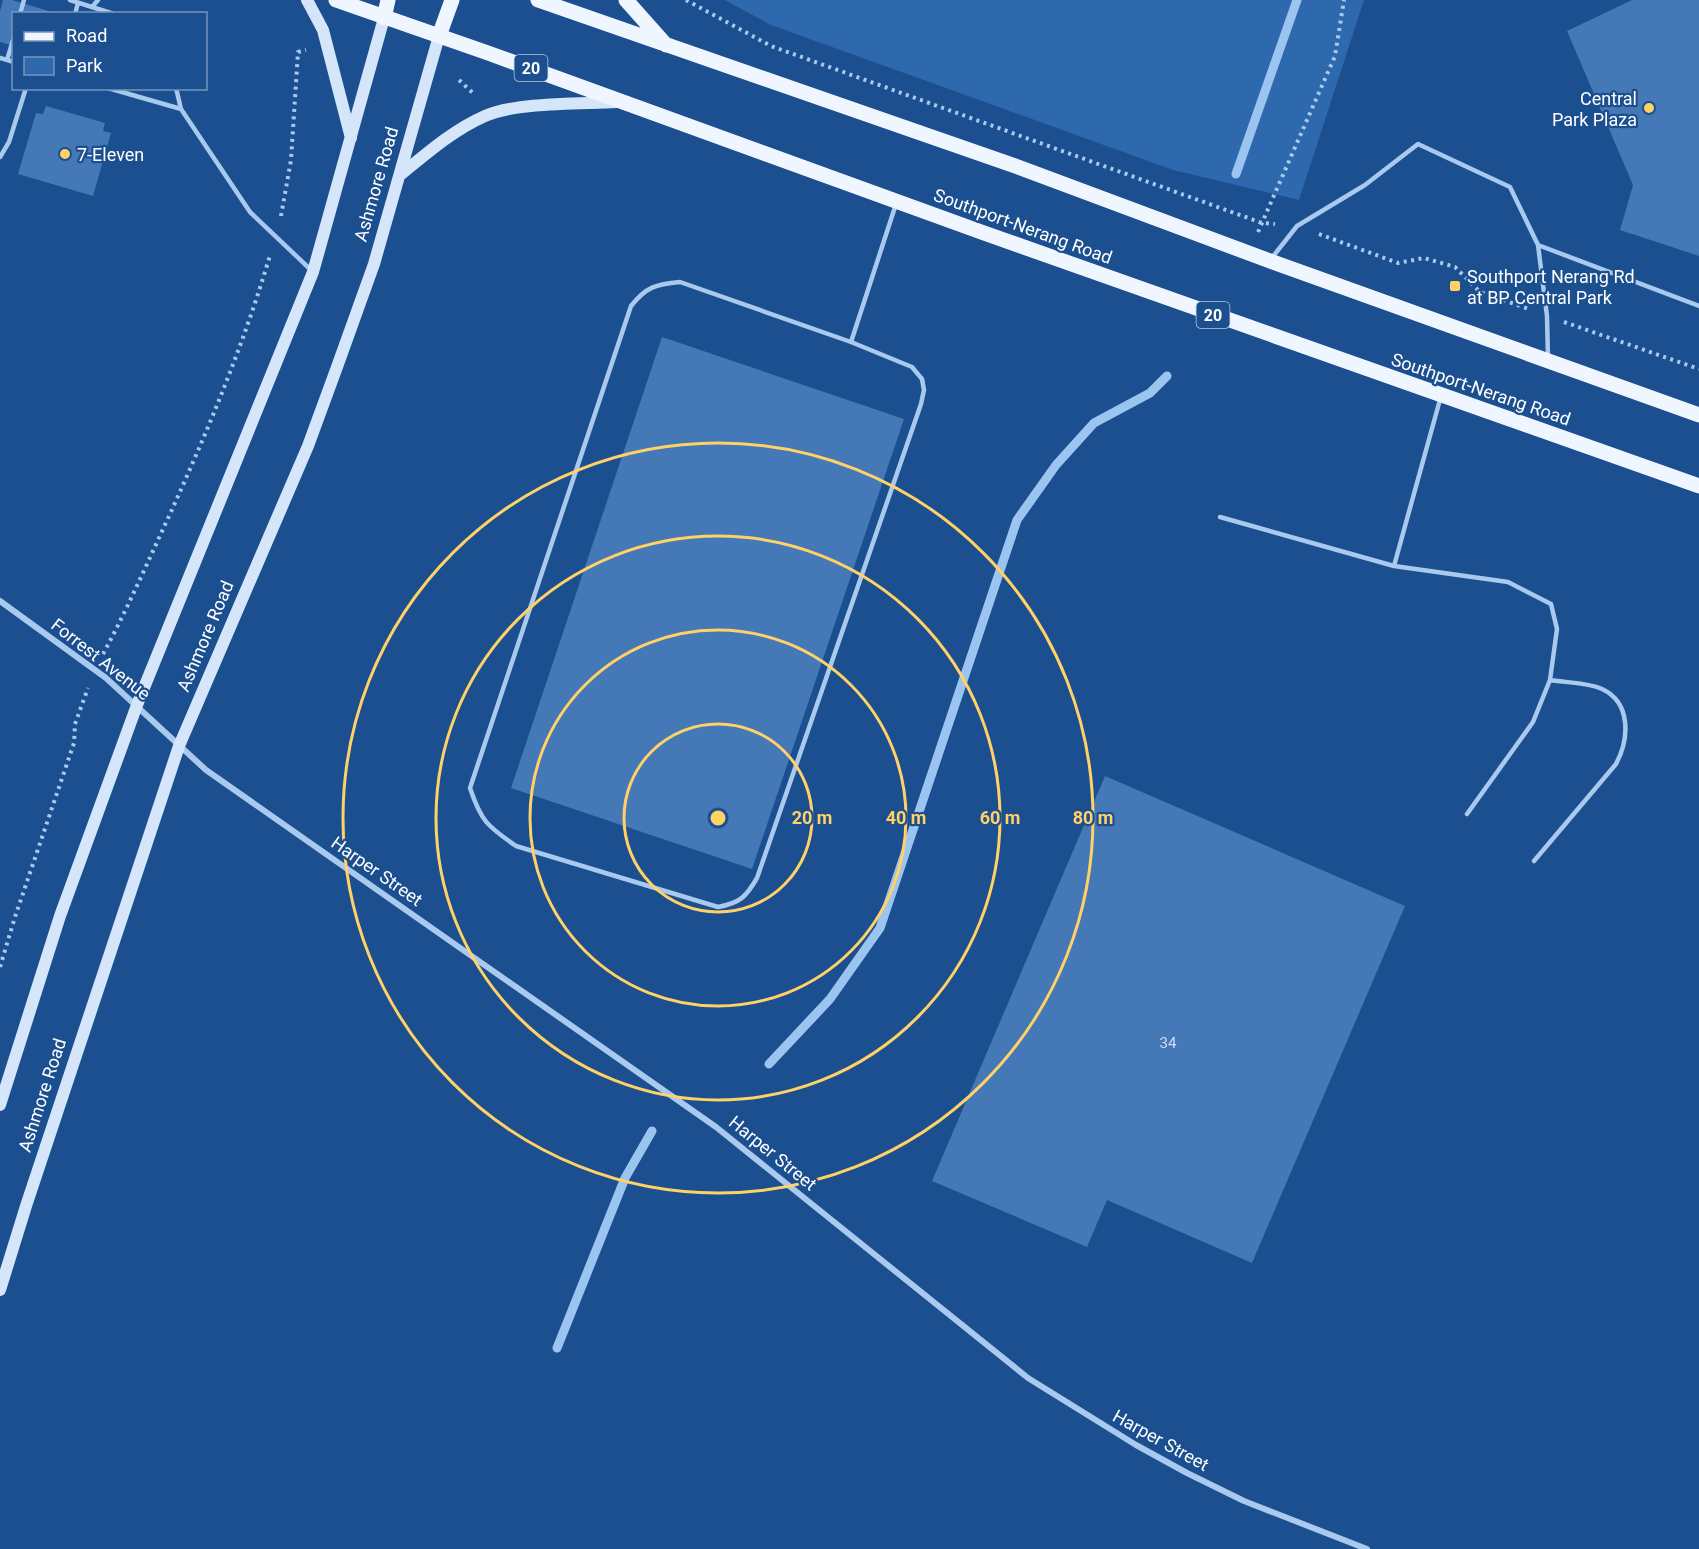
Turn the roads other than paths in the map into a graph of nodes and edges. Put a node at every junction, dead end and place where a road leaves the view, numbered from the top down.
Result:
1 (70, 0) edge
2 (98, 0) edge
3 (307, 0) edge
4 (336, 0) edge
5 (388, 0) edge
6 (452, 0) edge
7 (538, 0) edge
8 (627, 0) edge
9 (78, 3) junction
10 (92, 7) junction
11 (76, 12) edge
12 (108, 12) edge
13 (384, 18) junction
14 (439, 36) junction
15 (12, 44) edge
16 (667, 47) junction
17 (0, 58) edge
18 (7, 60) junction
19 (12, 61) edge
20 (25, 90) edge
21 (114, 90) edge
22 (177, 90) edge
23 (623, 102) junction
24 (182, 109) junction
25 (351, 139) junction
26 (0, 157) edge
27 (399, 176) junction
28 (896, 201) junction
29 (1538, 244) junction
30 (1270, 261) junction
31 (313, 272) junction
32 (1699, 306) edge
33 (851, 342) junction
34 (1548, 362) junction
35 (1441, 396) junction
36 (1699, 415) edge
37 (1699, 486) edge
38 (1220, 517) dead end
39 (1395, 566) junction
40 (0, 601) edge
41 (1550, 680) junction
42 (137, 705) junction
43 (179, 746) junction
44 (1467, 814) dead end
45 (1534, 861) dead end
46 (0, 1105) edge
47 (0, 1290) edge
48 (1367, 1549) edge

1 - 9 lane
2 - 10 lane
3 - 25 main road
4 - 13 main road, Southport-Nerang Road / 20
5 - 13 main road, Ashmore Road
6 - 14 main road, Ashmore Road
7 - 16 main road
8 - 16 main road
9 - 10 lane
9 - 11 lane
10 - 12 lane
13 - 14 main road, Southport-Nerang Road / 20
13 - 25 main road, Ashmore Road
14 - 23 main road, Southport-Nerang Road / 20
14 - 27 main road, Ashmore Road
15 - 18 lane
16 - 30 main road
17 - 18 lane
18 - 19 lane
20 - 26 lane
21 - 24 lane
22 - 24 lane
23 - 27 main road
23 - 28 main road, Southport-Nerang Road / 20
24 - 31 lane
25 - 31 main road, Ashmore Road
27 - 43 main road, Ashmore Road
28 - 33 lane
28 - 35 main road, Southport-Nerang Road / 20
29 - 30 lane
29 - 32 lane
29 - 34 lane
30 - 34 main road
31 - 42 main road, Ashmore Road
33 - 33 lane
34 - 36 main road
35 - 37 main road, Southport-Nerang Road / 20
35 - 39 lane
38 - 39 lane
39 - 41 lane
40 - 42 street, Forrest Avenue
41 - 44 lane
41 - 45 lane
42 - 43 street, Forrest Avenue
42 - 46 main road, Ashmore Road
43 - 47 main road, Ashmore Road
43 - 48 street, Harper Street

